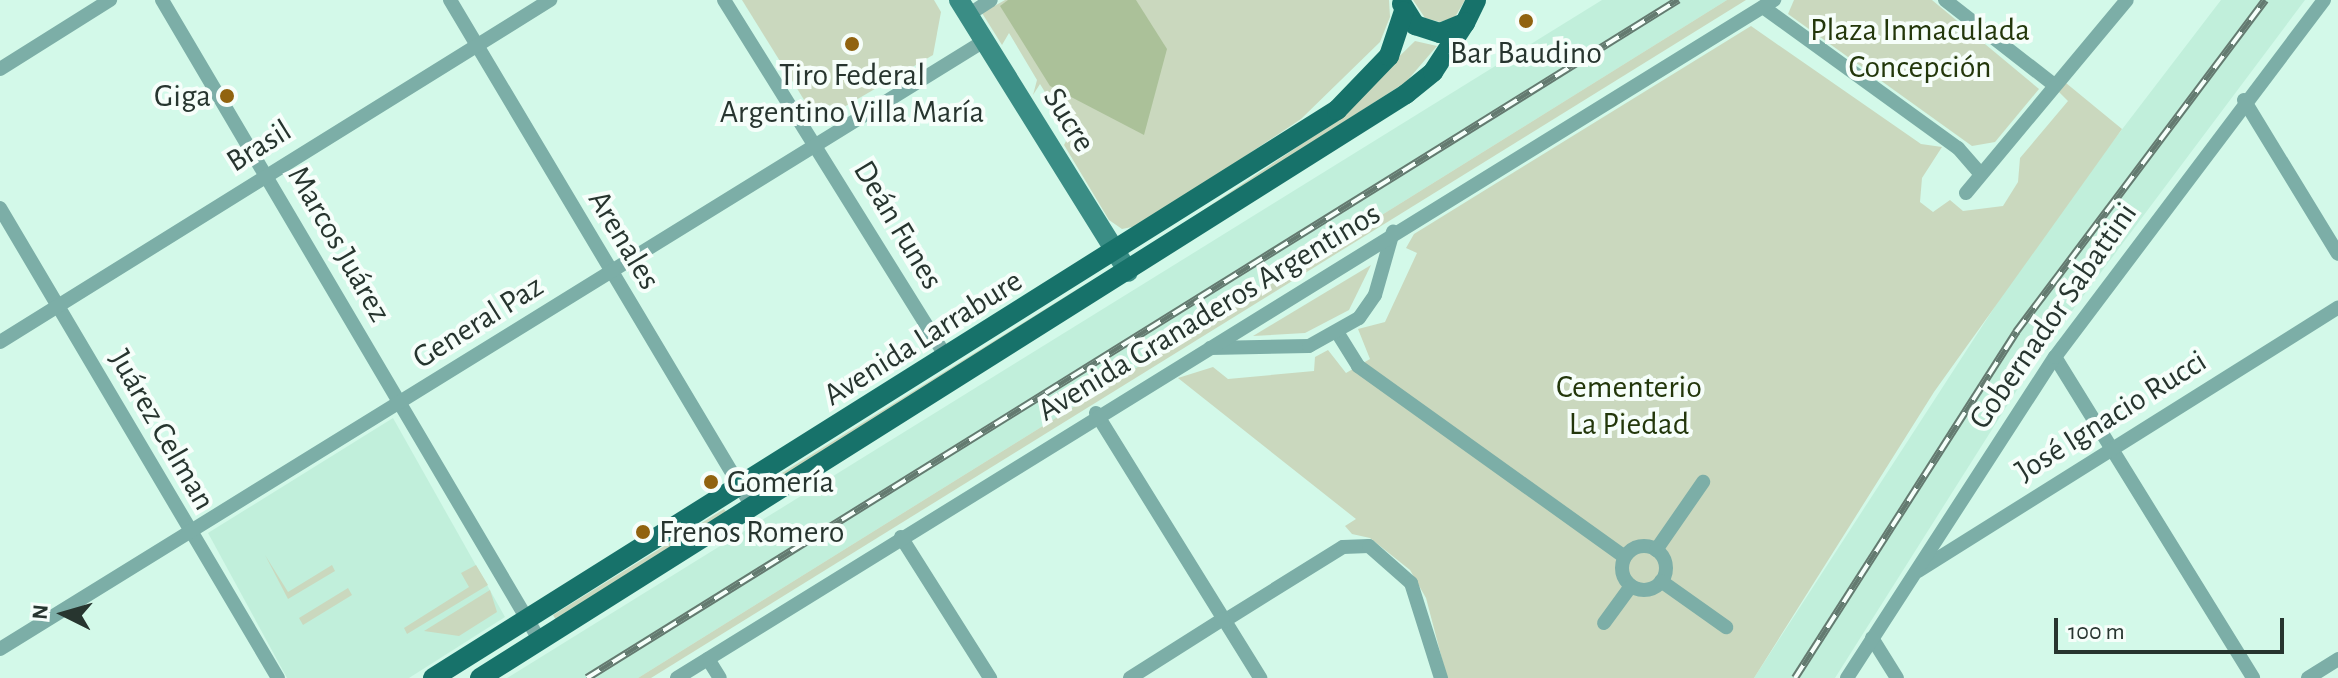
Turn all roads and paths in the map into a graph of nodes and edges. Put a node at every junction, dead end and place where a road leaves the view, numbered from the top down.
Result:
1 (110, 0) edge
2 (162, 0) edge
3 (450, 0) edge
4 (550, 0) edge
5 (724, 0) edge
6 (991, 0) edge
7 (1476, 0) edge
8 (1945, 0) edge
9 (2127, 0) edge
10 (2324, 0) edge
11 (1768, 4) edge
12 (1403, 5) edge
13 (963, 7) edge
14 (1465, 23) junction
15 (984, 41) junction
16 (476, 44) junction
17 (0, 69) edge
18 (2054, 85) junction
19 (2244, 100) junction
20 (817, 145) junction
21 (1980, 173) junction
22 (266, 175) junction
23 (1966, 193) dead end
24 (0, 208) edge
25 (1393, 232) junction
26 (1117, 253) junction
27 (2338, 254) edge
28 (610, 272) junction
29 (1128, 272) junction
30 (58, 307) junction
31 (2338, 308) edge
32 (1337, 332) junction
33 (0, 342) edge
34 (1209, 348) junction
35 (2055, 357) junction
36 (947, 358) junction
37 (400, 403) junction
38 (1096, 413) junction
39 (2111, 448) junction
40 (1703, 482) dead end
41 (740, 487) junction
42 (753, 508) junction
43 (190, 533) junction
44 (901, 537) junction
45 (1656, 550) junction
46 (1625, 557) junction
47 (1914, 573) junction
48 (1661, 581) junction
49 (1631, 586) junction
50 (527, 620) junction
51 (1224, 620) junction
52 (1604, 623) dead end
53 (1726, 627) dead end
54 (1872, 638) junction
55 (540, 641) junction
56 (0, 649) edge
57 (708, 659) junction
58 (2338, 659) edge
59 (278, 678) edge
60 (433, 678) edge
61 (480, 678) edge
62 (677, 678) edge
63 (720, 678) edge
64 (990, 678) edge
65 (1130, 678) edge
66 (1260, 678) edge
67 (1441, 678) edge
68 (1847, 678) edge
69 (1897, 678) edge
70 (2253, 678) edge
71 (2308, 678) edge

1 - 17 street
2 - 22 street, Marcos Juárez
3 - 16 street, Arenales
4 - 16 street, Brasil
5 - 20 street, Deán Funes
6 - 13 street
7 - 14 main road, Avenida Larrabure
8 - 18 street
9 - 18 street
10 - 19 street, Gobernador Sabattini
11 - 21 street
11 - 25 street, Avenida Granaderos Argentinos
12 - 14 main road
12 - 26 main road, Avenida Larrabure
13 - 15 main road, Sucre
14 - 29 main road, Avenida Larrabure
15 - 20 street, General Paz
15 - 26 main road, Sucre
16 - 22 street, Brasil
16 - 28 street, Arenales
18 - 21 street
19 - 27 street
19 - 35 street, Gobernador Sabattini
20 - 28 street, General Paz
20 - 36 street, Deán Funes
21 - 23 street
22 - 30 street, Brasil
22 - 37 street, Marcos Juárez
24 - 30 street, Juárez Celman
25 - 32 street
25 - 34 street, Avenida Granaderos Argentinos
26 - 29 main road, Sucre
26 - 36 main road, Avenida Larrabure
28 - 37 street, General Paz
28 - 41 street, Arenales
29 - 42 main road, Avenida Larrabure
30 - 33 street, Brasil
30 - 43 street, Juárez Celman
31 - 39 street, José Ignacio Rucci
32 - 34 street
32 - 46 street
34 - 38 street, Avenida Granaderos Argentinos
35 - 39 street
35 - 47 street, Gobernador Sabattini
36 - 41 main road, Avenida Larrabure
37 - 43 street, General Paz
37 - 50 street, Marcos Juárez
38 - 44 street, Avenida Granaderos Argentinos
38 - 51 street
39 - 47 street, José Ignacio Rucci
39 - 70 street
40 - 45 street
41 - 42 street, Arenales
41 - 50 main road, Avenida Larrabure
42 - 55 main road, Avenida Larrabure
43 - 56 street, General Paz
43 - 59 street, Juárez Celman
44 - 57 street, Avenida Granaderos Argentinos
44 - 64 street
45 - 46 street
45 - 48 street
46 - 49 street
47 - 54 street, Gobernador Sabattini
48 - 49 street
48 - 53 street
49 - 52 street
50 - 55 street, Marcos Juárez
50 - 60 main road, Avenida Larrabure
51 - 65 street
51 - 66 street
51 - 67 street
54 - 68 street, Gobernador Sabattini
54 - 69 street
55 - 61 main road, Avenida Larrabure
57 - 62 street, Avenida Granaderos Argentinos
57 - 63 street
58 - 71 street

